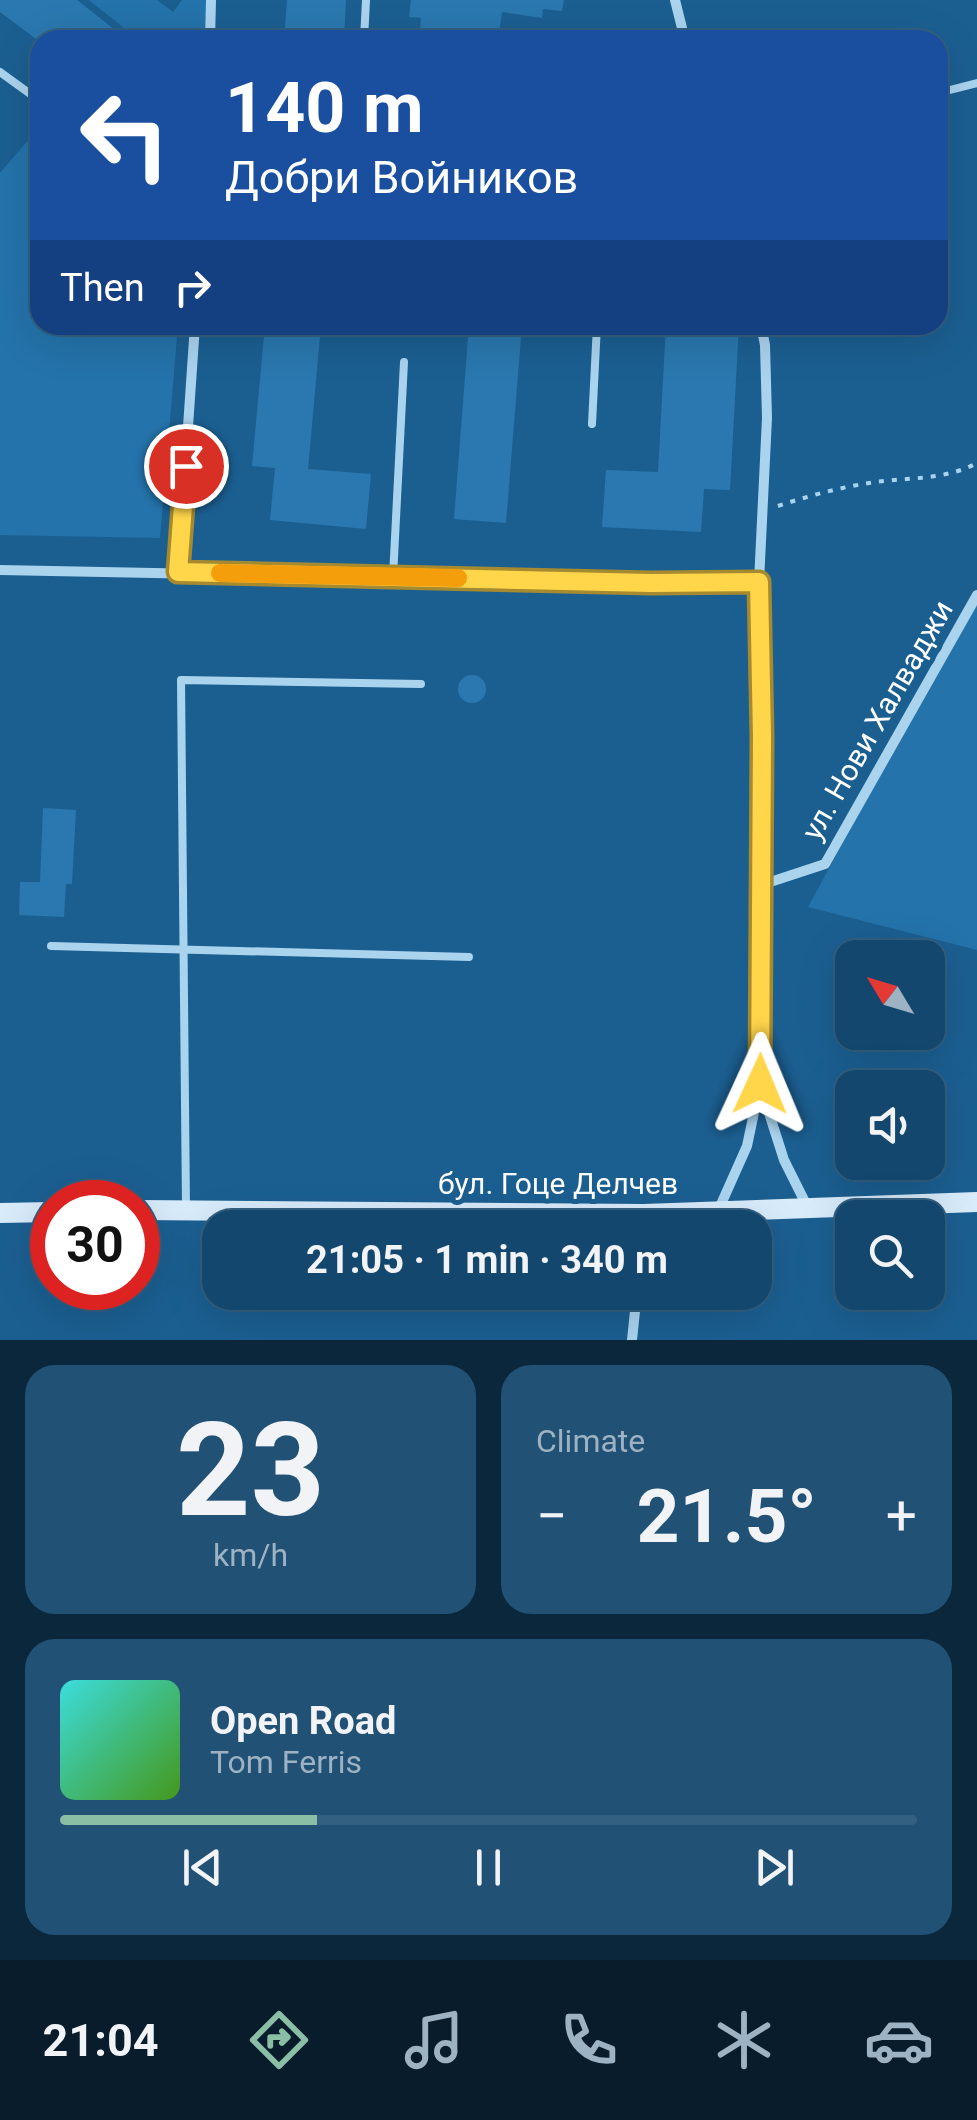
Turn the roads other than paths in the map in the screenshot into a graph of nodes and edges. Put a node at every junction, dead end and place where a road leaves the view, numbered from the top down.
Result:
1 (211, 0) edge
2 (366, 0) edge
3 (675, 0) edge
4 (210, 30) edge
5 (364, 30) edge
6 (682, 30) edge
7 (0, 72) edge
8 (977, 84) edge
9 (948, 91) edge
10 (30, 94) edge
11 (194, 335) edge
12 (596, 335) edge
13 (764, 335) edge
14 (404, 362) dead end
15 (592, 424) dead end
16 (0, 570) edge
17 (178, 572) junction
18 (393, 577) junction
19 (759, 582) junction
20 (977, 595) edge
21 (421, 684) dead end
22 (761, 885) junction
23 (51, 946) dead end
24 (182, 950) junction
25 (470, 958) dead end
26 (760, 1084) junction
27 (977, 1202) edge
28 (186, 1209) junction
29 (160, 1210) edge
30 (224, 1210) edge
31 (719, 1210) edge
32 (810, 1211) junction
33 (30, 1212) edge
34 (772, 1212) edge
35 (0, 1213) edge
36 (634, 1310) edge
37 (632, 1340) edge

1 - 4 street
2 - 5 lane
3 - 6 street
7 - 10 lane
8 - 9 lane
11 - 17 street
12 - 15 lane
13 - 19 street
14 - 18 lane
16 - 17 street
17 - 18 street
18 - 19 street
19 - 22 street
20 - 22 street, ул. Нови Халваджи
21 - 24 lane
22 - 26 street
23 - 24 lane
24 - 25 lane
24 - 28 lane
26 - 31 street
26 - 32 street
27 - 32 main road, бул. Гоце Делчев
28 - 29 main road, бул. Гоце Делчев
28 - 30 main road, бул. Гоце Делчев
32 - 34 main road, бул. Гоце Делчев
33 - 35 main road
36 - 37 street

